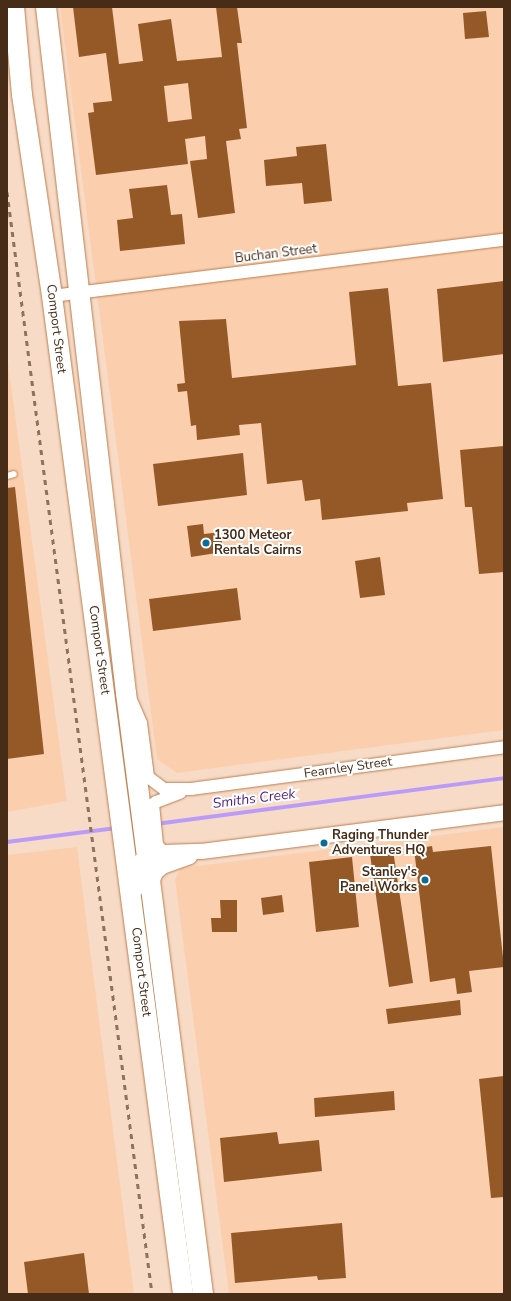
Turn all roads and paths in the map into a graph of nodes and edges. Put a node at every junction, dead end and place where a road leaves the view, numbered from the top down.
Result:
1 (14, 7) edge
2 (46, 7) edge
3 (7, 31) edge
4 (22, 95) junction
5 (504, 240) edge
6 (81, 293) junction
7 (52, 296) junction
8 (14, 474) dead end
9 (7, 476) edge
10 (126, 693) junction
11 (504, 747) edge
12 (191, 789) junction
13 (504, 812) edge
14 (149, 827) junction
15 (201, 851) junction
16 (150, 885) junction
17 (141, 978) junction
18 (183, 1294) edge
19 (203, 1294) edge

1 - 4 highway, Comport Street
2 - 6 highway, Comport Street
3 - 4 highway
4 - 7 highway, Comport Street
5 - 6 street, Buchan Street
6 - 7 street, Buchan Street
6 - 10 highway, Comport Street
7 - 17 highway, Comport Street
8 - 9 lane
10 - 12 street, Fearnley Street
10 - 14 highway, Comport Street
11 - 12 street, Fearnley Street
12 - 14 street, Fearnley Street
13 - 15 street
14 - 15 street
14 - 16 highway, Comport Street
14 - 17 street
15 - 16 street
16 - 19 highway, Comport Street
17 - 18 highway, Comport Street

